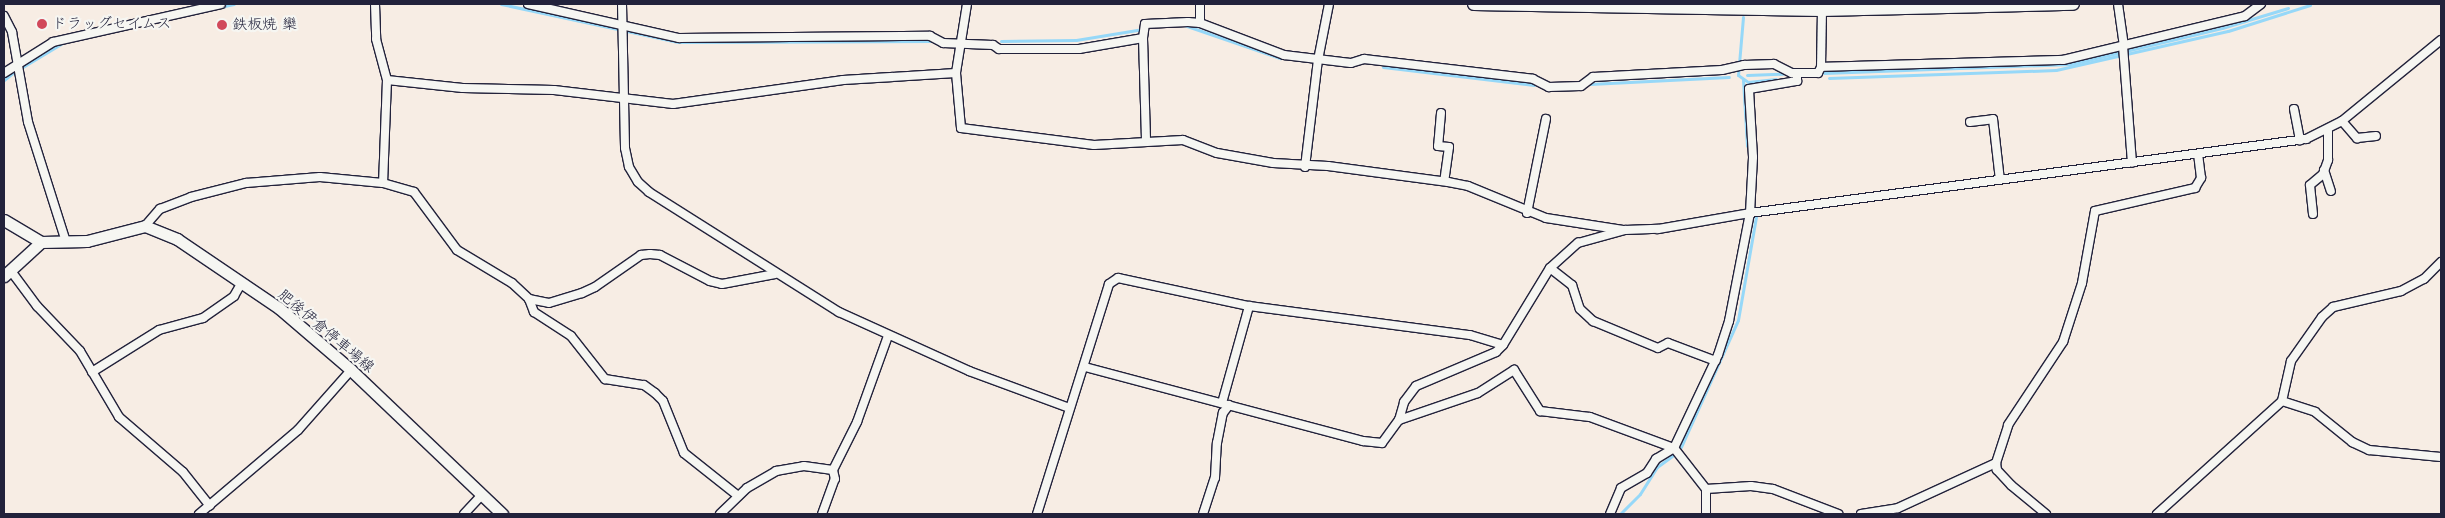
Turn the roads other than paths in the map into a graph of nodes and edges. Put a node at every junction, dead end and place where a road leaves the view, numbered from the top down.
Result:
1 (221, 4) edge
2 (376, 4) edge
3 (528, 4) edge
4 (622, 4) edge
5 (967, 4) edge
6 (1200, 4) edge
7 (1329, 4) edge
8 (1474, 4) edge
9 (2037, 4) edge
10 (2073, 4) edge
11 (2118, 4) edge
12 (2261, 4) edge
13 (1822, 7) edge
14 (4, 16) edge
15 (1200, 23) junction
16 (624, 28) junction
17 (1144, 33) junction
18 (2441, 40) edge
19 (961, 44) junction
20 (2123, 47) junction
21 (1318, 60) junction
22 (18, 63) junction
23 (1821, 67) junction
24 (956, 72) junction
25 (4, 73) edge
26 (1797, 73) junction
27 (387, 80) junction
28 (626, 101) junction
29 (2294, 109) dead end
30 (1440, 113) dead end
31 (1546, 119) dead end
32 (2342, 121) junction
33 (1970, 122) dead end
34 (2328, 131) junction
35 (2376, 136) dead end
36 (1146, 140) junction
37 (2300, 140) junction
38 (2198, 155) junction
39 (2132, 163) junction
40 (1305, 167) junction
41 (2324, 170) junction
42 (2000, 180) junction
43 (1444, 181) junction
44 (383, 183) junction
45 (2331, 191) dead end
46 (1527, 213) junction
47 (1750, 213) junction
48 (2314, 214) dead end
49 (4, 220) edge
50 (145, 226) junction
51 (1625, 230) junction
52 (41, 242) junction
53 (66, 242) junction
54 (2441, 262) edge
55 (1550, 268) junction
56 (7, 274) edge
57 (775, 274) junction
58 (241, 284) junction
59 (529, 300) junction
60 (1249, 306) junction
61 (888, 336) junction
62 (1503, 345) junction
63 (1716, 361) junction
64 (1085, 367) junction
65 (351, 370) junction
66 (92, 372) junction
67 (2282, 401) junction
68 (1225, 404) junction
69 (1069, 408) junction
70 (1399, 420) junction
71 (1674, 448) junction
72 (2441, 457) edge
73 (1996, 463) junction
74 (833, 470) junction
75 (1706, 488) junction
76 (482, 495) junction
77 (738, 496) junction
78 (210, 506) junction
79 (1828, 513) edge
80 (199, 514) edge
81 (464, 514) edge
82 (502, 514) edge
83 (720, 514) edge
84 (822, 514) edge
85 (1037, 514) edge
86 (1203, 514) edge
87 (1610, 514) edge
88 (1706, 514) edge
89 (1838, 514) edge
90 (1861, 514) edge
91 (2046, 514) edge
92 (2157, 514) edge

1 - 22 street
2 - 27 street
3 - 16 street
4 - 16 street
5 - 19 street
6 - 15 street
7 - 21 street
8 - 13 main road
9 - 10 main road
9 - 13 main road
11 - 20 street
12 - 20 street
13 - 23 street
14 - 22 street
15 - 17 street
15 - 21 street
16 - 19 street
16 - 28 street
17 - 19 street
17 - 36 street
18 - 32 street
19 - 24 street
20 - 23 street
20 - 39 street
21 - 26 street
21 - 40 street
22 - 25 street
22 - 53 street
23 - 26 street
24 - 28 street
24 - 36 street
26 - 47 street
27 - 28 street
27 - 44 street
28 - 57 street
29 - 37 street
30 - 43 street
31 - 46 street
32 - 34 street
32 - 35 street
33 - 42 street
34 - 37 street
34 - 41 street
36 - 40 street
37 - 38 street
38 - 39 street
38 - 73 street
39 - 42 street
40 - 43 street
41 - 45 street
41 - 48 street
42 - 47 street
43 - 46 street
44 - 50 street
44 - 59 street
46 - 51 street
47 - 51 street
47 - 63 street
49 - 52 main road
50 - 53 main road
50 - 58 main road, 肥後伊倉停車場線
51 - 55 street
52 - 53 main road
52 - 56 main road
54 - 67 street
55 - 62 street
55 - 63 street
56 - 66 street
57 - 59 street
57 - 61 street
58 - 65 main road, 肥後伊倉停車場線
58 - 66 street
59 - 77 street
60 - 62 street
60 - 64 street
60 - 68 street
61 - 69 street
61 - 74 street
62 - 70 street
63 - 71 street
64 - 68 street
64 - 69 street
65 - 76 main road, 肥後伊倉停車場線
65 - 78 street
66 - 78 street
67 - 72 street
67 - 92 street
68 - 70 street
68 - 86 street
69 - 85 street
70 - 71 street
71 - 75 street
71 - 87 street
73 - 90 street
73 - 91 street
74 - 77 street
74 - 84 street
75 - 79 street
75 - 88 street
76 - 81 street
76 - 82 main road, 肥後伊倉停車場線
77 - 83 street
78 - 80 street
79 - 89 street

